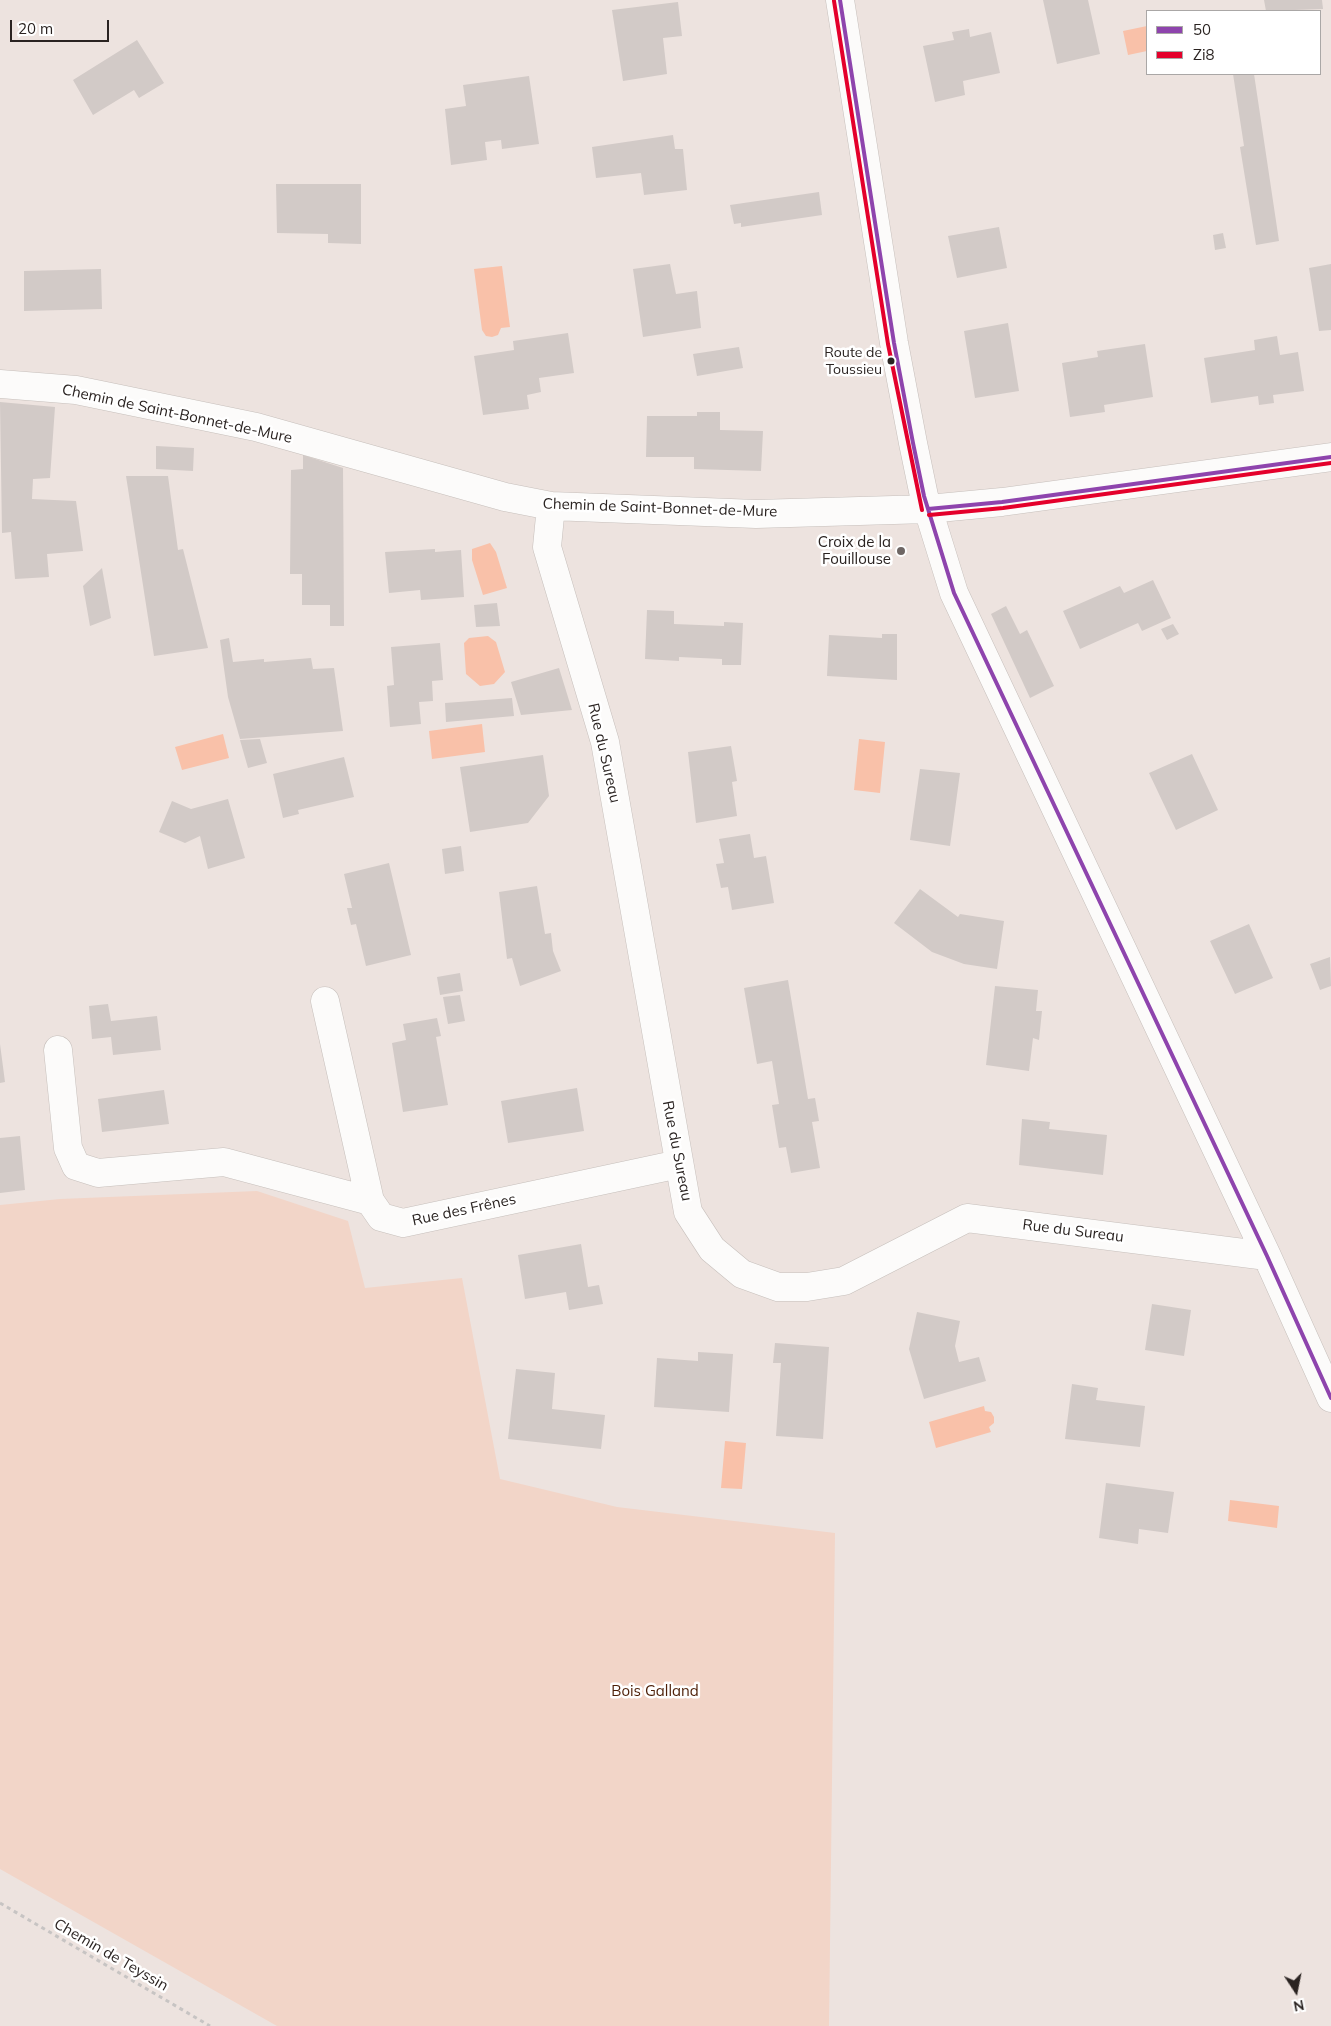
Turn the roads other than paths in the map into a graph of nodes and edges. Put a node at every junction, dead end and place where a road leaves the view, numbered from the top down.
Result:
1 (840, 0) edge
2 (0, 384) edge
3 (1331, 457) edge
4 (551, 506) junction
5 (928, 509) junction
6 (325, 1001) dead end
7 (58, 1050) dead end
8 (679, 1164) junction
9 (370, 1201) junction
10 (1267, 1256) junction
11 (1331, 1398) edge

1 - 5 street
2 - 4 street, Chemin de Saint-Bonnet-de-Mure
3 - 5 street, Chemin de Saint-Bonnet-de-Mure
4 - 5 street, Chemin de Saint-Bonnet-de-Mure
4 - 8 street, Rue du Sureau
5 - 10 street
6 - 9 street
7 - 9 street
8 - 9 street, Rue des Frênes
8 - 10 street, Rue du Sureau
10 - 11 street

